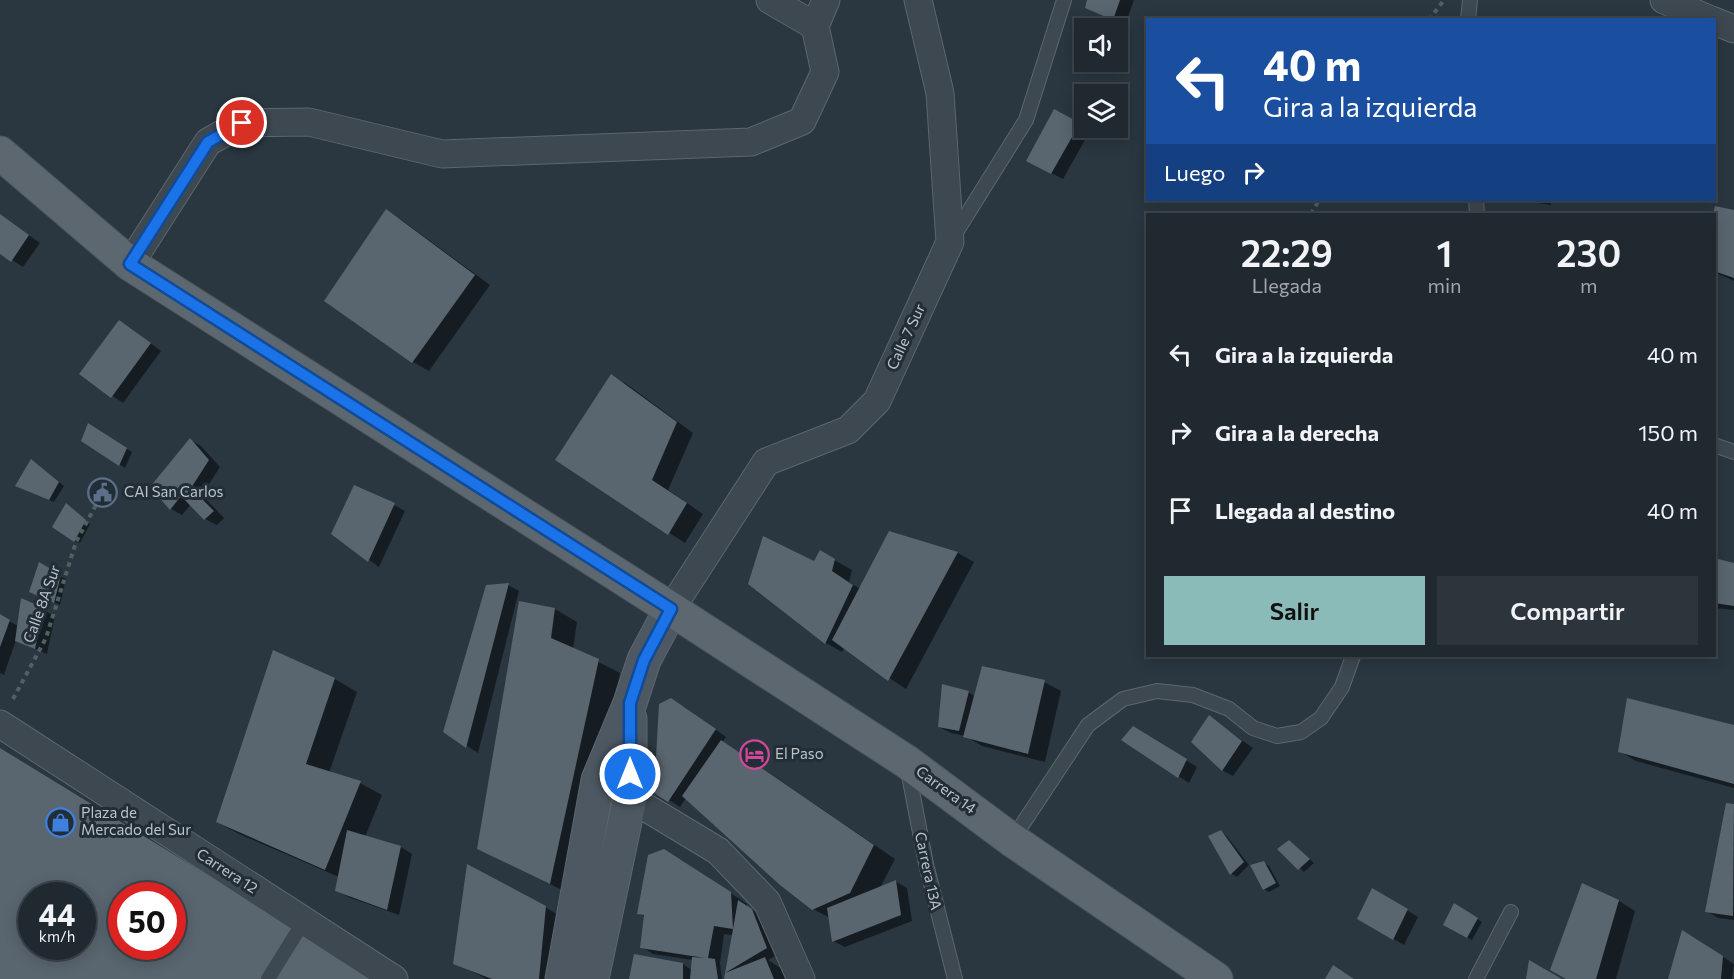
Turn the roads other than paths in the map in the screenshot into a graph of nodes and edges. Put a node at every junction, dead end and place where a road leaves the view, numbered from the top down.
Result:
1 (770, 0) edge
2 (826, 0) edge
3 (918, 0) edge
4 (1064, 0) edge
5 (1470, 0) edge
6 (1664, 0) edge
7 (1468, 18) edge
8 (1708, 18) edge
9 (1716, 21) edge
10 (815, 26) junction
11 (1734, 29) edge
12 (0, 153) edge
13 (950, 242) junction
14 (130, 264) junction
15 (1716, 446) edge
16 (1734, 452) edge
17 (671, 609) junction
18 (1353, 657) edge
19 (630, 703) junction
20 (0, 724) edge
21 (907, 762) junction
22 (630, 798) junction
23 (1012, 840) junction
24 (1511, 912) dead end
25 (304, 921) junction
26 (268, 979) edge
27 (394, 979) edge
28 (562, 979) edge
29 (592, 979) edge
30 (801, 979) edge
31 (955, 979) edge
32 (1216, 979) edge
33 (1476, 979) edge

1 - 10 street
2 - 10 street
3 - 13 street
4 - 13 lane, Calle 7 Sur
5 - 7 lane
6 - 8 street
9 - 11 street
10 - 14 street
12 - 14 main road, Carrera 14
13 - 17 street, Calle 7 Sur
14 - 17 main road, Carrera 14
15 - 16 lane
17 - 19 main road
17 - 21 main road, Carrera 14
18 - 23 lane
19 - 22 main road
19 - 28 main road
20 - 25 street, Carrera 12
21 - 23 main road, Carrera 14
21 - 31 lane, Carrera 13A
22 - 29 main road
22 - 30 street
23 - 32 main road, Carrera 14
24 - 33 lane
25 - 26 lane
25 - 27 street, Carrera 12

